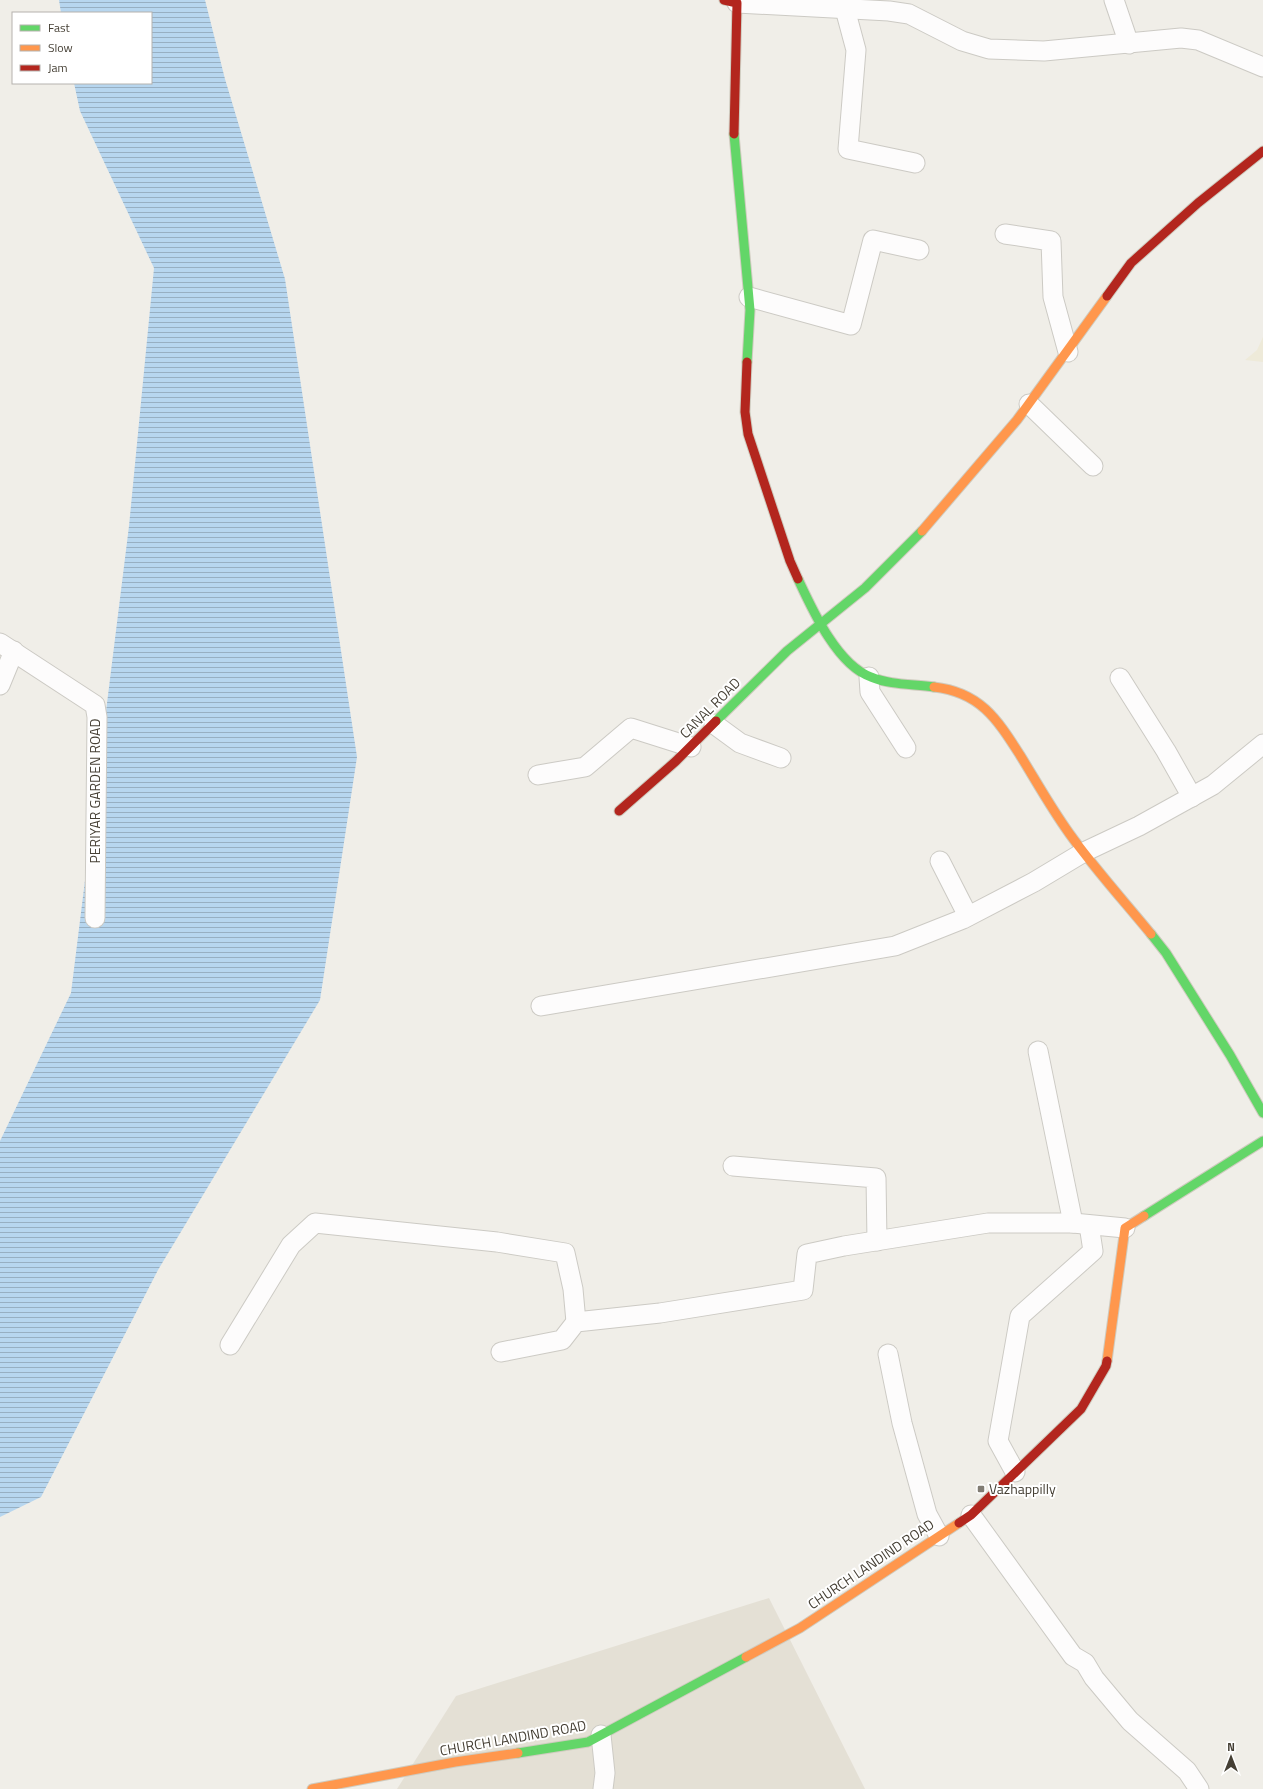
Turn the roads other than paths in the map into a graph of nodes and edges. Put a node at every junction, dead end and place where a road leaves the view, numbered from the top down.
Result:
1 (1114, 0) edge
2 (730, 2) edge
3 (845, 9) junction
4 (1129, 44) junction
5 (1263, 67) edge
6 (1263, 151) edge
7 (915, 163) dead end
8 (1005, 234) dead end
9 (919, 250) dead end
10 (749, 297) junction
11 (1068, 352) junction
12 (1029, 404) junction
13 (1092, 466) dead end
14 (821, 624) junction
15 (7, 647) edge
16 (868, 677) junction
17 (1120, 678) dead end
18 (0, 685) edge
19 (714, 724) junction
20 (1263, 744) edge
21 (691, 747) junction
22 (906, 748) dead end
23 (780, 758) dead end
24 (538, 775) dead end
25 (1192, 797) junction
26 (619, 811) dead end
27 (1084, 852) junction
28 (940, 860) dead end
29 (968, 916) junction
30 (95, 918) dead end
31 (541, 1006) dead end
32 (1038, 1051) dead end
33 (1263, 1113) edge
34 (1263, 1141) edge
35 (732, 1166) dead end
36 (1081, 1224) junction
37 (1125, 1228) junction
38 (877, 1241) junction
39 (576, 1322) junction
40 (230, 1344) dead end
41 (501, 1352) dead end
42 (888, 1354) dead end
43 (1015, 1472) junction
44 (971, 1515) junction
45 (938, 1536) junction
46 (600, 1735) junction
47 (312, 1789) edge
48 (603, 1789) edge
49 (1199, 1789) edge

1 - 4 street
2 - 3 street
2 - 10 street
3 - 4 street
3 - 7 street
4 - 5 street
6 - 11 street, CANAL ROAD
8 - 11 street
9 - 10 street
10 - 14 street
11 - 12 street, CANAL ROAD
12 - 13 street
12 - 14 street, CANAL ROAD
14 - 16 street
14 - 19 street, CANAL ROAD
15 - 18 street
15 - 30 street, PERIYAR GARDEN ROAD
16 - 22 street
16 - 27 street
17 - 25 street
19 - 21 street, CANAL ROAD
19 - 23 street
20 - 25 street
21 - 24 street
21 - 26 street, CANAL ROAD
25 - 27 street
27 - 29 street
27 - 33 street
28 - 29 street
29 - 31 street
32 - 36 street
34 - 37 street
35 - 38 street
36 - 37 street
36 - 38 street
36 - 43 street
37 - 43 street, CHURCH LANDIND ROAD
38 - 39 street
39 - 40 street
39 - 41 street
42 - 45 street
43 - 44 street, CHURCH LANDIND ROAD
44 - 45 street, CHURCH LANDIND ROAD
44 - 49 street
45 - 46 street, CHURCH LANDIND ROAD
46 - 47 street, CHURCH LANDIND ROAD
46 - 48 street

